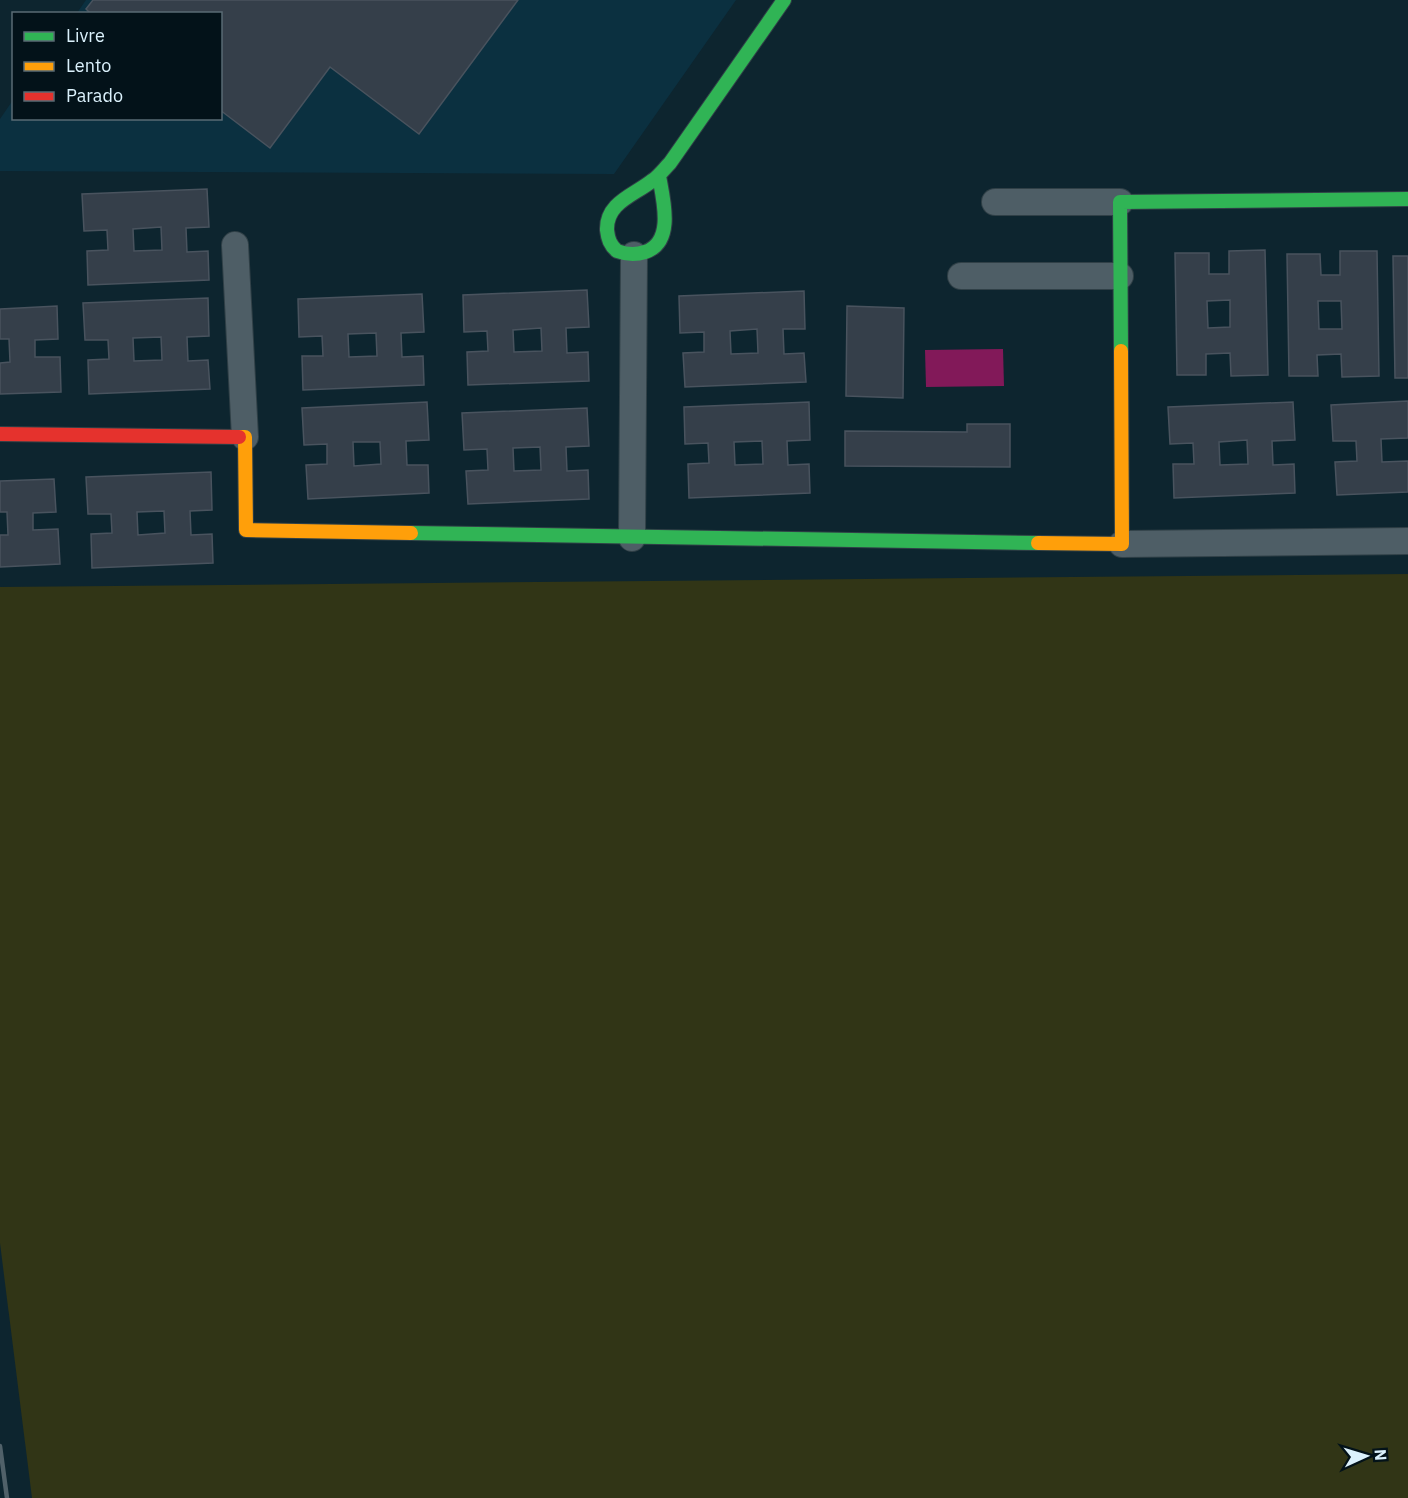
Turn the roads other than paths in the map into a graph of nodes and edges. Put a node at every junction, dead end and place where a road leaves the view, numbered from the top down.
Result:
1 (784, 0) edge
2 (659, 176) junction
3 (1408, 199) edge
4 (995, 202) dead end
5 (1120, 202) junction
6 (236, 245) dead end
7 (634, 255) junction
8 (960, 276) dead end
9 (1119, 276) junction
10 (0, 434) edge
11 (245, 437) junction
12 (632, 538) junction
13 (1408, 541) edge
14 (1122, 544) junction

1 - 2 street
2 - 7 street
2 - 7 street
3 - 5 street
4 - 5 street
5 - 9 street
6 - 11 street
7 - 12 street
8 - 9 street
9 - 14 street
10 - 11 street
11 - 12 street
12 - 14 street
13 - 14 street

